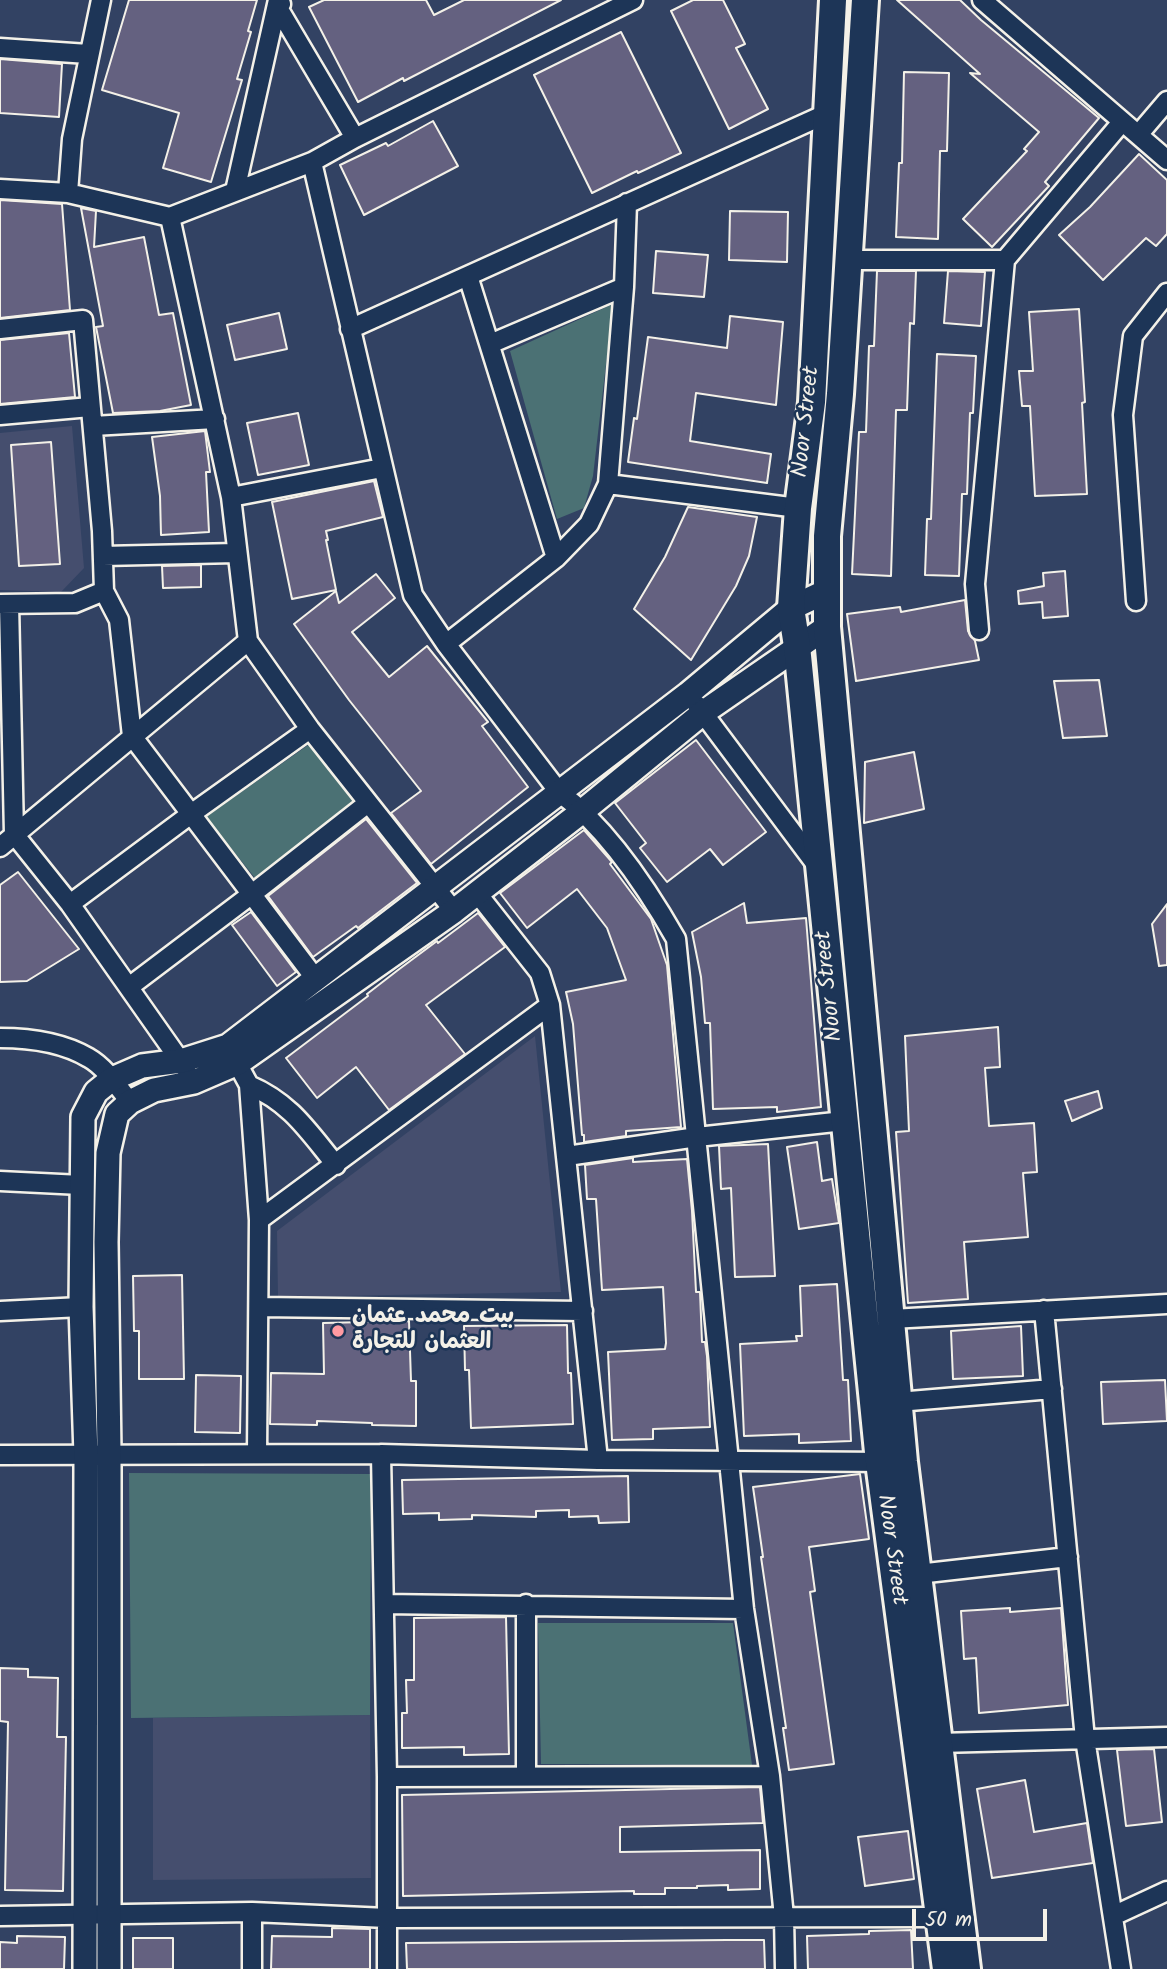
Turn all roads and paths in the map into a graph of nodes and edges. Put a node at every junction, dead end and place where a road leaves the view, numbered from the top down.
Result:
1 (102, 0) edge
2 (982, 0) edge
3 (627, 1) edge
4 (831, 1) edge
5 (282, 2) edge
6 (864, 5) edge
7 (0, 48) edge
8 (88, 54) junction
9 (1167, 101) edge
10 (828, 113) junction
11 (1122, 122) junction
12 (1138, 135) junction
13 (355, 138) junction
14 (1167, 160) edge
15 (312, 162) junction
16 (0, 188) edge
17 (235, 191) junction
18 (68, 193) junction
19 (626, 204) junction
20 (170, 217) junction
21 (849, 260) junction
22 (1005, 260) junction
23 (468, 275) junction
24 (624, 287) junction
25 (1167, 293) edge
26 (0, 329) edge
27 (350, 329) junction
28 (490, 344) junction
29 (90, 407) junction
30 (0, 415) edge
31 (215, 419) junction
32 (93, 426) junction
33 (382, 468) junction
34 (608, 484) junction
35 (231, 497) junction
36 (798, 508) junction
37 (236, 553) junction
38 (103, 556) junction
39 (556, 558) junction
40 (104, 591) junction
41 (827, 591) junction
42 (1136, 601) dead end
43 (4, 604) edge
44 (791, 608) junction
45 (827, 627) junction
46 (979, 630) dead end
47 (248, 641) junction
48 (446, 644) junction
49 (797, 646) junction
50 (688, 694) junction
51 (704, 712) junction
52 (310, 729) junction
53 (132, 736) junction
54 (559, 792) junction
55 (368, 803) junction
56 (584, 810) junction
57 (191, 814) junction
58 (14, 834) junction
59 (0, 846) edge
60 (819, 868) junction
61 (436, 886) junction
62 (477, 893) junction
63 (252, 894) junction
64 (70, 904) junction
65 (454, 911) junction
66 (316, 978) junction
67 (129, 987) junction
68 (550, 1005) junction
69 (0, 1038) edge
70 (233, 1055) junction
71 (181, 1061) junction
72 (111, 1079) junction
73 (194, 1082) junction
74 (249, 1085) junction
75 (130, 1101) junction
76 (845, 1121) junction
77 (696, 1137) junction
78 (567, 1156) junction
79 (336, 1165) junction
80 (0, 1181) edge
81 (81, 1185) junction
82 (258, 1220) junction
83 (1167, 1304) edge
84 (82, 1307) junction
85 (259, 1307) junction
86 (1044, 1310) junction
87 (0, 1311) edge
88 (583, 1311) junction
89 (891, 1319) junction
90 (1052, 1389) junction
91 (898, 1402) junction
92 (109, 1453) junction
93 (257, 1454) junction
94 (381, 1454) junction
95 (0, 1455) edge
96 (86, 1455) junction
97 (598, 1460) junction
98 (731, 1461) junction
99 (891, 1462) junction
100 (1068, 1557) junction
101 (918, 1574) junction
102 (384, 1604) junction
103 (526, 1604) junction
104 (744, 1609) junction
105 (1167, 1737) edge
106 (1085, 1739) junction
107 (939, 1743) junction
108 (526, 1776) junction
109 (770, 1776) junction
110 (387, 1777) junction
111 (1167, 1891) edge
112 (252, 1912) junction
113 (86, 1915) junction
114 (0, 1916) edge
115 (109, 1916) junction
116 (1113, 1916) junction
117 (784, 1917) junction
118 (939, 1917) junction
119 (387, 1918) junction
120 (85, 1969) edge
121 (109, 1969) edge
122 (252, 1969) edge
123 (387, 1969) edge
124 (785, 1969) edge
125 (946, 1969) edge
126 (967, 1969) edge
127 (1121, 1969) edge

1 - 8 street
2 - 11 street
3 - 13 street
4 - 6 street
4 - 10 main road, Noor Street
5 - 13 street
5 - 17 street
6 - 21 main road, Noor Street
7 - 8 street
8 - 18 street
9 - 12 street
10 - 19 street
10 - 36 main road, Noor Street
11 - 12 street
11 - 22 street
12 - 14 street
13 - 15 street
15 - 17 street
15 - 27 street
16 - 18 street
17 - 20 street
18 - 20 street
19 - 23 street
19 - 24 street
20 - 31 street
21 - 22 street
21 - 41 main road, Noor Street
22 - 46 street
23 - 27 street
23 - 28 street
24 - 28 street
24 - 34 street
25 - 42 street
26 - 29 street
27 - 33 street
28 - 39 street
29 - 30 street
29 - 32 street
31 - 32 street
31 - 35 street
32 - 38 street
33 - 35 street
33 - 48 street
34 - 36 street
34 - 39 street
35 - 37 street
36 - 44 main road, Noor Street
37 - 38 street
37 - 47 street
38 - 40 street
39 - 48 street
40 - 43 street
40 - 53 street
41 - 44 street
41 - 45 main road, Noor Street
43 - 58 street
44 - 49 main road, Noor Street
44 - 50 street
45 - 49 street
45 - 89 main road, Noor Street
47 - 52 street
47 - 53 street
48 - 54 street
49 - 51 street
49 - 60 main road, Noor Street
50 - 51 street
50 - 54 street
51 - 56 street
51 - 60 street
52 - 55 street
52 - 57 street
53 - 57 street
53 - 58 street
54 - 56 street
54 - 61 street
55 - 61 street
55 - 63 street
56 - 62 street
56 - 77 street
57 - 63 street
57 - 64 street
58 - 59 street
58 - 64 street
60 - 76 main road, Noor Street
61 - 65 street
61 - 66 street
62 - 65 street
62 - 68 street
63 - 66 street
63 - 67 street
64 - 67 street
65 - 70 street
66 - 70 street
67 - 71 street
68 - 78 street
68 - 79 street
69 - 72 street
70 - 71 street
70 - 73 street
70 - 74 street
71 - 72 street
71 - 73 street
72 - 75 street
72 - 81 street
73 - 75 street
74 - 79 street
74 - 82 street
75 - 92 street
76 - 77 street
76 - 99 main road, Noor Street
77 - 78 street
77 - 98 street
78 - 88 street
79 - 82 street
80 - 81 street
81 - 84 street
82 - 85 street
83 - 86 street
84 - 87 street
84 - 96 street
85 - 88 street
85 - 93 street
86 - 89 street
86 - 90 street
88 - 97 street
89 - 91 main road, Noor Street
90 - 91 street
90 - 100 street
91 - 99 main road, Noor Street
92 - 93 street
92 - 96 street
92 - 115 street
93 - 94 street
94 - 97 street
94 - 102 street
95 - 96 street
96 - 113 street
97 - 98 street
98 - 99 street
98 - 104 street
99 - 101 main road, Noor Street
99 - 118 main road, Noor Street
100 - 101 street
100 - 106 street
101 - 107 main road, Noor Street
102 - 103 street
102 - 110 street
103 - 104 street
103 - 108 street
104 - 109 street
105 - 106 street
106 - 107 street
106 - 116 street
107 - 126 main road, Noor Street
108 - 109 street
108 - 110 street
109 - 117 street
110 - 119 street
111 - 116 street
112 - 115 street
112 - 119 street
112 - 122 street
113 - 114 street
113 - 115 street
113 - 120 street
115 - 121 street
116 - 127 street
117 - 118 street
117 - 119 street
117 - 124 street
118 - 125 main road, Noor Street
119 - 123 street

